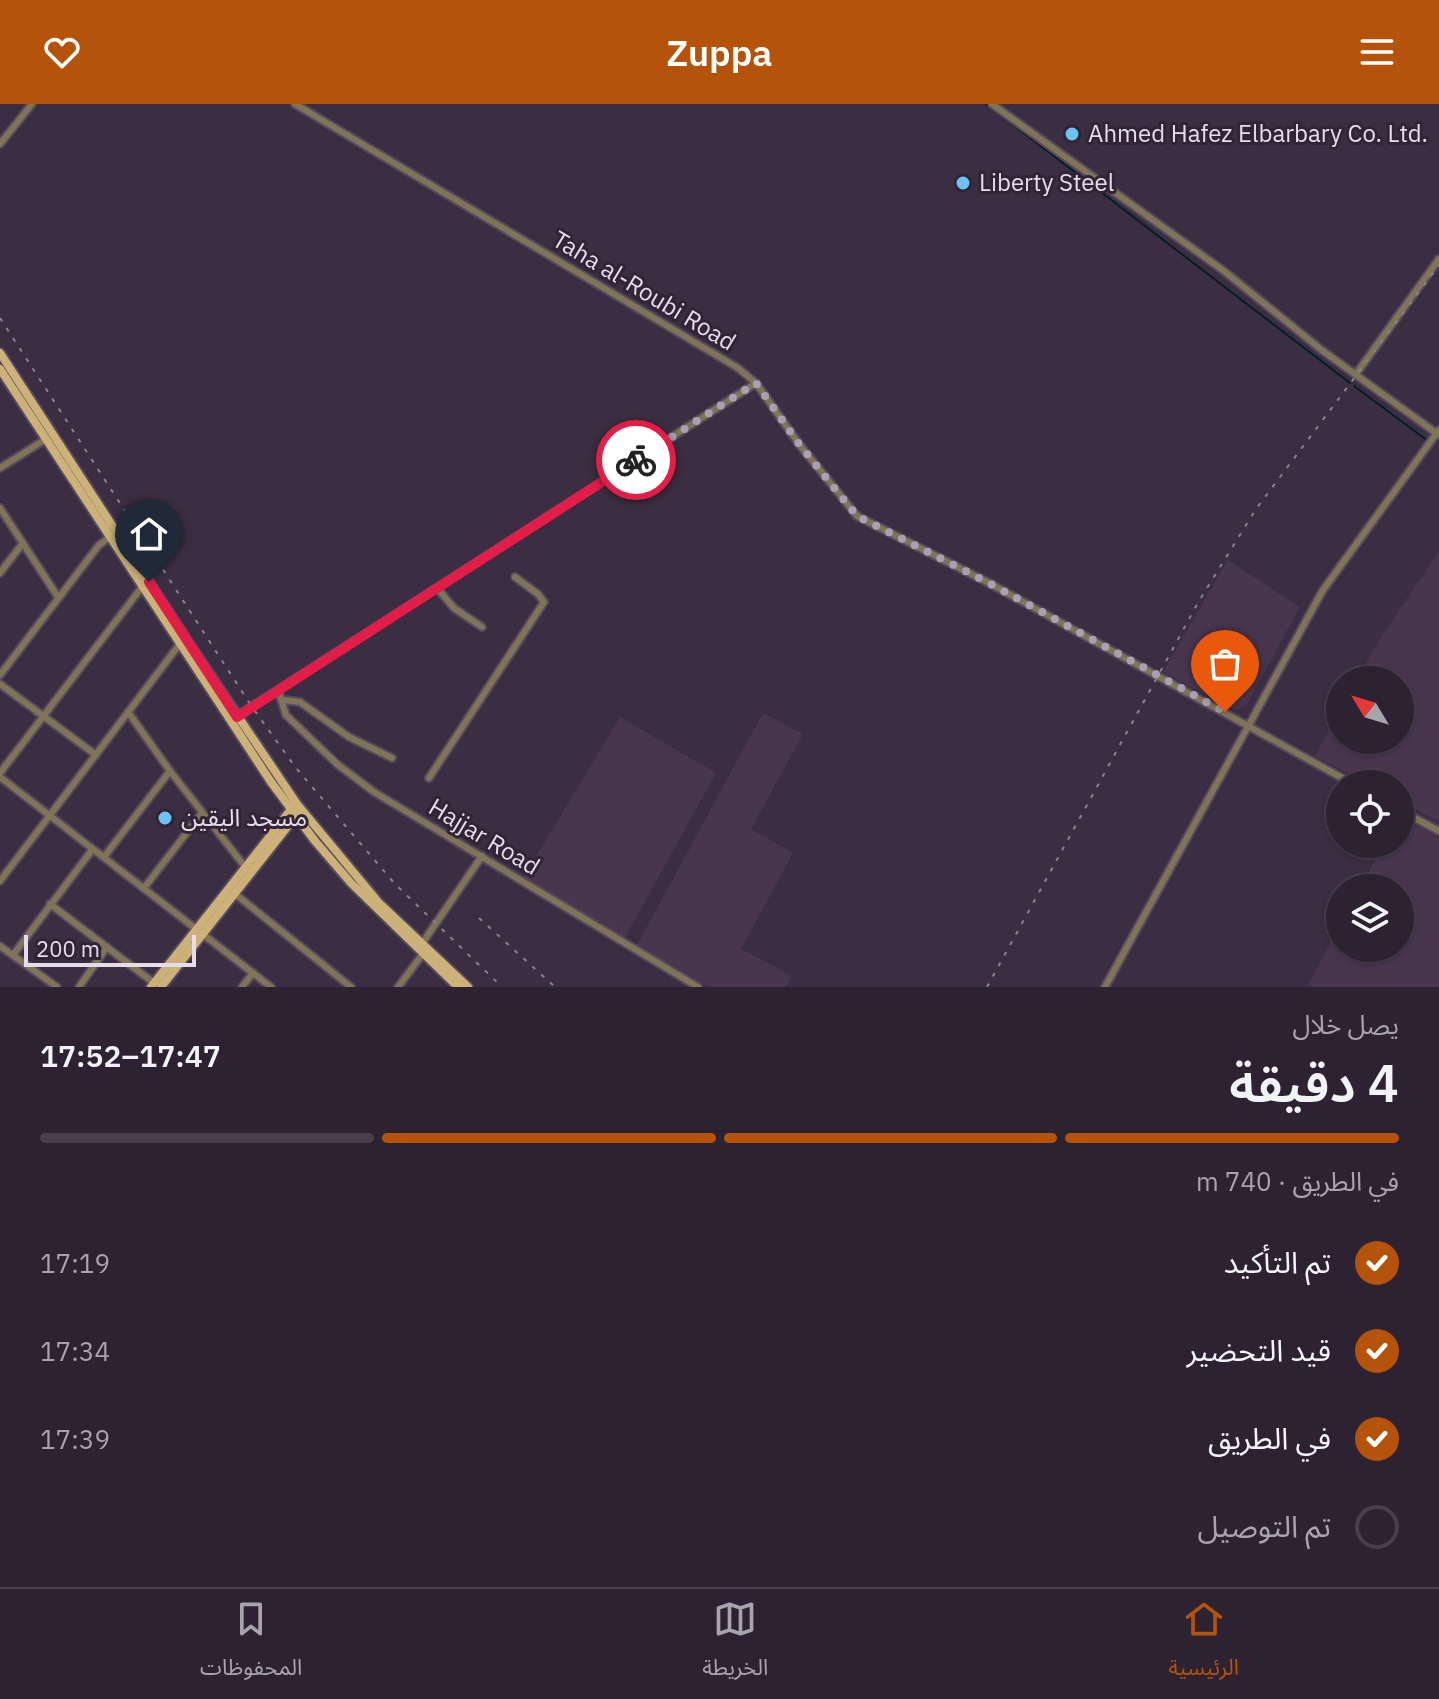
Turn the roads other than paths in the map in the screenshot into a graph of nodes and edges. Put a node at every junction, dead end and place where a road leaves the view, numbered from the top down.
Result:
1 (32, 104) edge
2 (295, 104) edge
3 (992, 104) edge
4 (0, 144) edge
5 (1439, 259) edge
6 (0, 353) edge
7 (4, 370) edge
8 (1356, 374) junction
9 (756, 383) junction
10 (1435, 437) edge
11 (46, 439) junction
12 (0, 468) edge
13 (1, 512) edge
14 (110, 537) junction
15 (23, 543) junction
16 (0, 573) edge
17 (515, 577) dead end
18 (142, 587) junction
19 (437, 588) junction
20 (58, 597) junction
21 (482, 627) dead end
22 (179, 645) junction
23 (0, 675) edge
24 (0, 684) edge
25 (278, 690) junction
26 (283, 700) junction
27 (128, 712) junction
28 (43, 717) junction
29 (237, 717) junction
30 (1247, 725) junction
31 (96, 755) junction
32 (392, 758) dead end
33 (1328, 770) edge
34 (170, 771) junction
35 (0, 775) edge
36 (429, 778) dead end
37 (297, 809) junction
38 (202, 813) junction
39 (51, 816) junction
40 (1414, 818) edge
41 (1439, 831) edge
42 (92, 850) junction
43 (482, 856) junction
44 (104, 857) junction
45 (0, 862) edge
46 (246, 868) junction
47 (9, 869) junction
48 (0, 881) edge
49 (144, 888) junction
50 (234, 893) junction
51 (50, 904) junction
52 (200, 931) junction
53 (0, 946) edge
54 (107, 947) junction
55 (421, 950) junction
56 (13, 955) junction
57 (253, 973) junction
58 (155, 986) edge
59 (57, 987) edge
60 (79, 987) edge
61 (242, 987) edge
62 (271, 987) edge
63 (351, 987) edge
64 (398, 987) edge
65 (458, 987) edge
66 (468, 987) edge
67 (698, 987) edge
68 (1105, 987) edge

1 - 4 street
2 - 9 street, Taha al-Roubi Road
3 - 8 street
5 - 8 street
6 - 7 main road
7 - 11 main road
7 - 29 main road
8 - 10 street
9 - 19 street
9 - 30 street, Taha al-Roubi Road
10 - 30 street
11 - 12 street
11 - 14 main road
13 - 15 street
14 - 18 main road
14 - 20 street
15 - 16 street
15 - 20 street
17 - 36 street
18 - 22 main road
18 - 28 street
19 - 21 street
19 - 25 street
20 - 23 street
22 - 27 street
22 - 37 main road
24 - 28 street
25 - 26 street, Hajjar Road
25 - 29 street
26 - 32 street
26 - 43 street, Hajjar Road
27 - 31 street
27 - 34 street
28 - 31 street
28 - 35 street
29 - 37 main road
30 - 33 street, Taha al-Roubi Road
30 - 68 street
31 - 39 street
34 - 38 street
34 - 44 street
35 - 39 street
37 - 46 main road
37 - 50 main road
37 - 55 main road
38 - 46 street
38 - 49 street
39 - 42 street
39 - 47 street
40 - 41 street
42 - 44 street
42 - 51 street
43 - 55 street
43 - 67 street, Hajjar Road
44 - 49 street
45 - 47 street
46 - 52 main road
47 - 48 street
49 - 52 street
50 - 52 main road
50 - 63 street
51 - 54 street
51 - 56 street
52 - 57 street
52 - 58 main road
53 - 56 street
54 - 58 street
54 - 60 street
55 - 64 street
55 - 65 main road
55 - 66 main road
56 - 59 street
57 - 61 street
57 - 62 street

